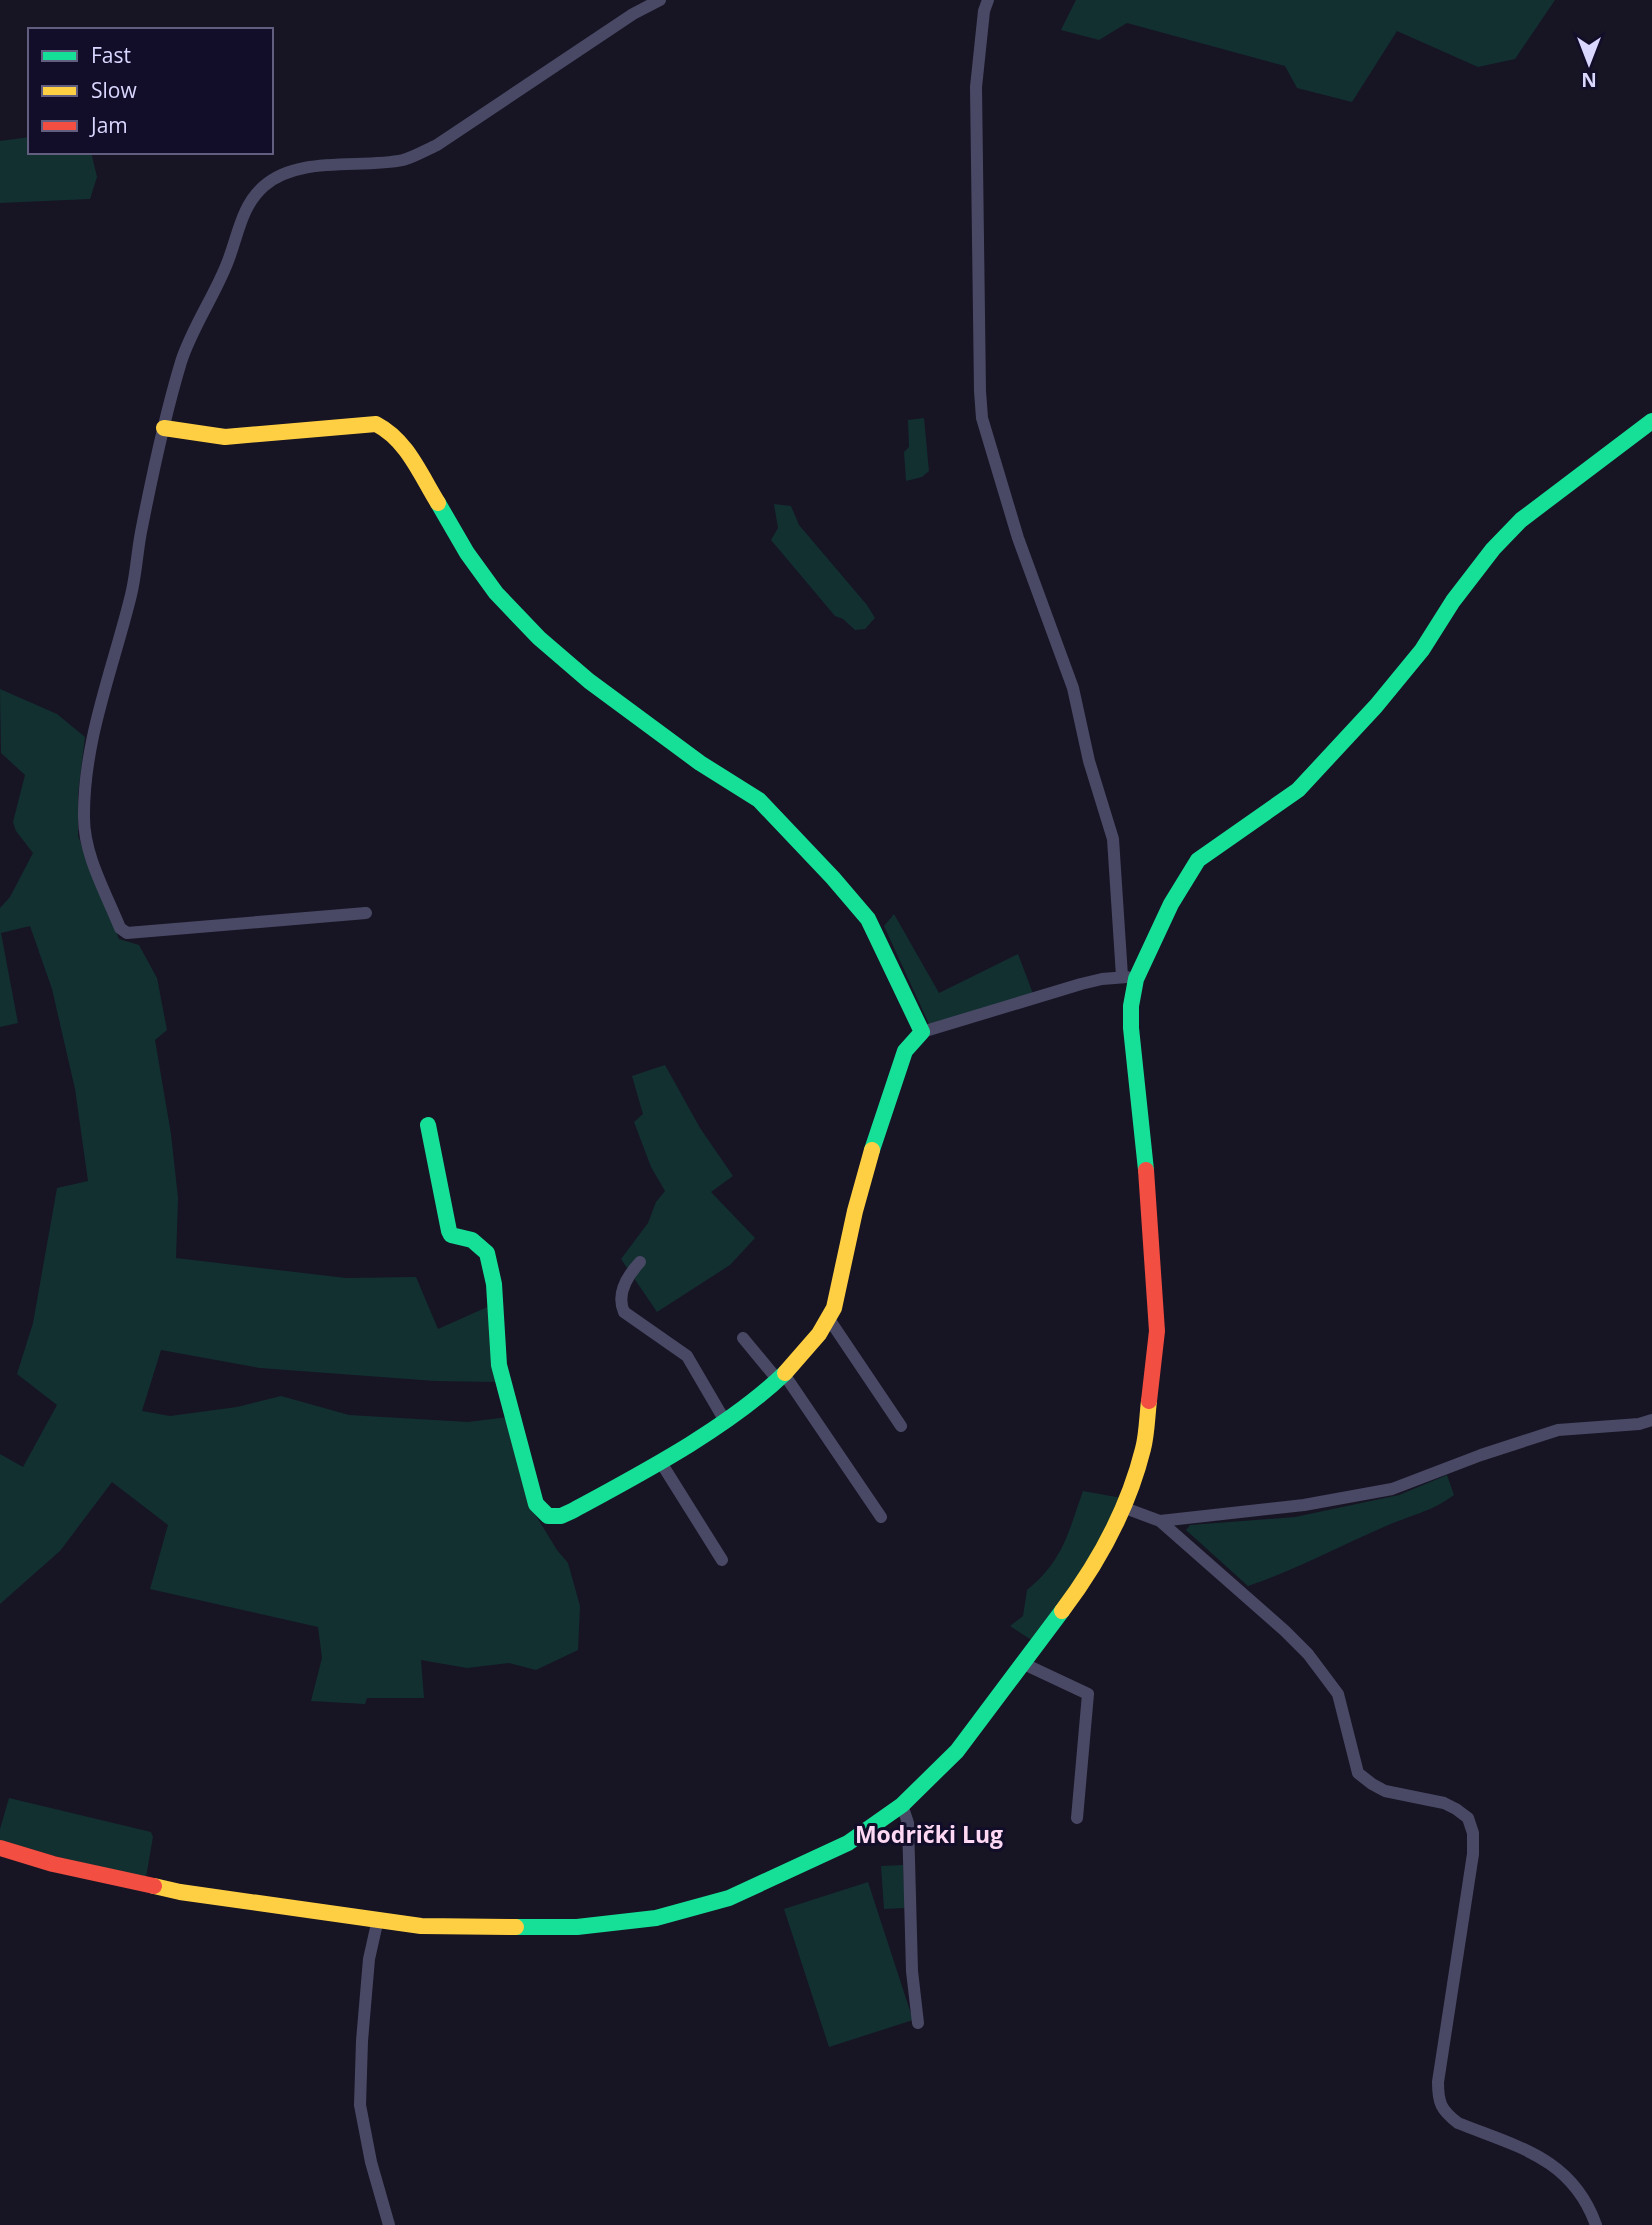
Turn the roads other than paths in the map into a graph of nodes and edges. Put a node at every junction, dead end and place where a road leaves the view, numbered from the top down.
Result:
1 (660, 0) edge
2 (988, 0) edge
3 (1652, 421) edge
4 (164, 428) junction
5 (366, 912) dead end
6 (1129, 977) junction
7 (922, 1032) junction
8 (428, 1125) dead end
9 (640, 1262) dead end
10 (829, 1320) junction
11 (743, 1338) dead end
12 (780, 1376) junction
13 (1652, 1420) edge
14 (725, 1421) junction
15 (901, 1426) dead end
16 (660, 1461) junction
17 (1125, 1508) junction
18 (880, 1517) dead end
19 (1160, 1521) junction
20 (722, 1560) dead end
21 (1022, 1663) junction
22 (902, 1805) junction
23 (1077, 1818) dead end
24 (0, 1848) edge
25 (378, 1919) junction
26 (918, 2023) dead end
27 (389, 2225) edge
28 (1596, 2225) edge

1 - 4 street
2 - 6 street
3 - 6 street
4 - 5 street
4 - 7 street
6 - 7 street
6 - 17 street
7 - 10 street
8 - 16 street
9 - 14 street
10 - 12 street
10 - 15 street
11 - 12 street
12 - 14 street
12 - 18 street
13 - 19 street
14 - 16 street
16 - 20 street
17 - 19 street
17 - 21 street
19 - 28 street
21 - 22 street
21 - 23 street
22 - 25 street
22 - 26 street
24 - 25 street
25 - 27 street

